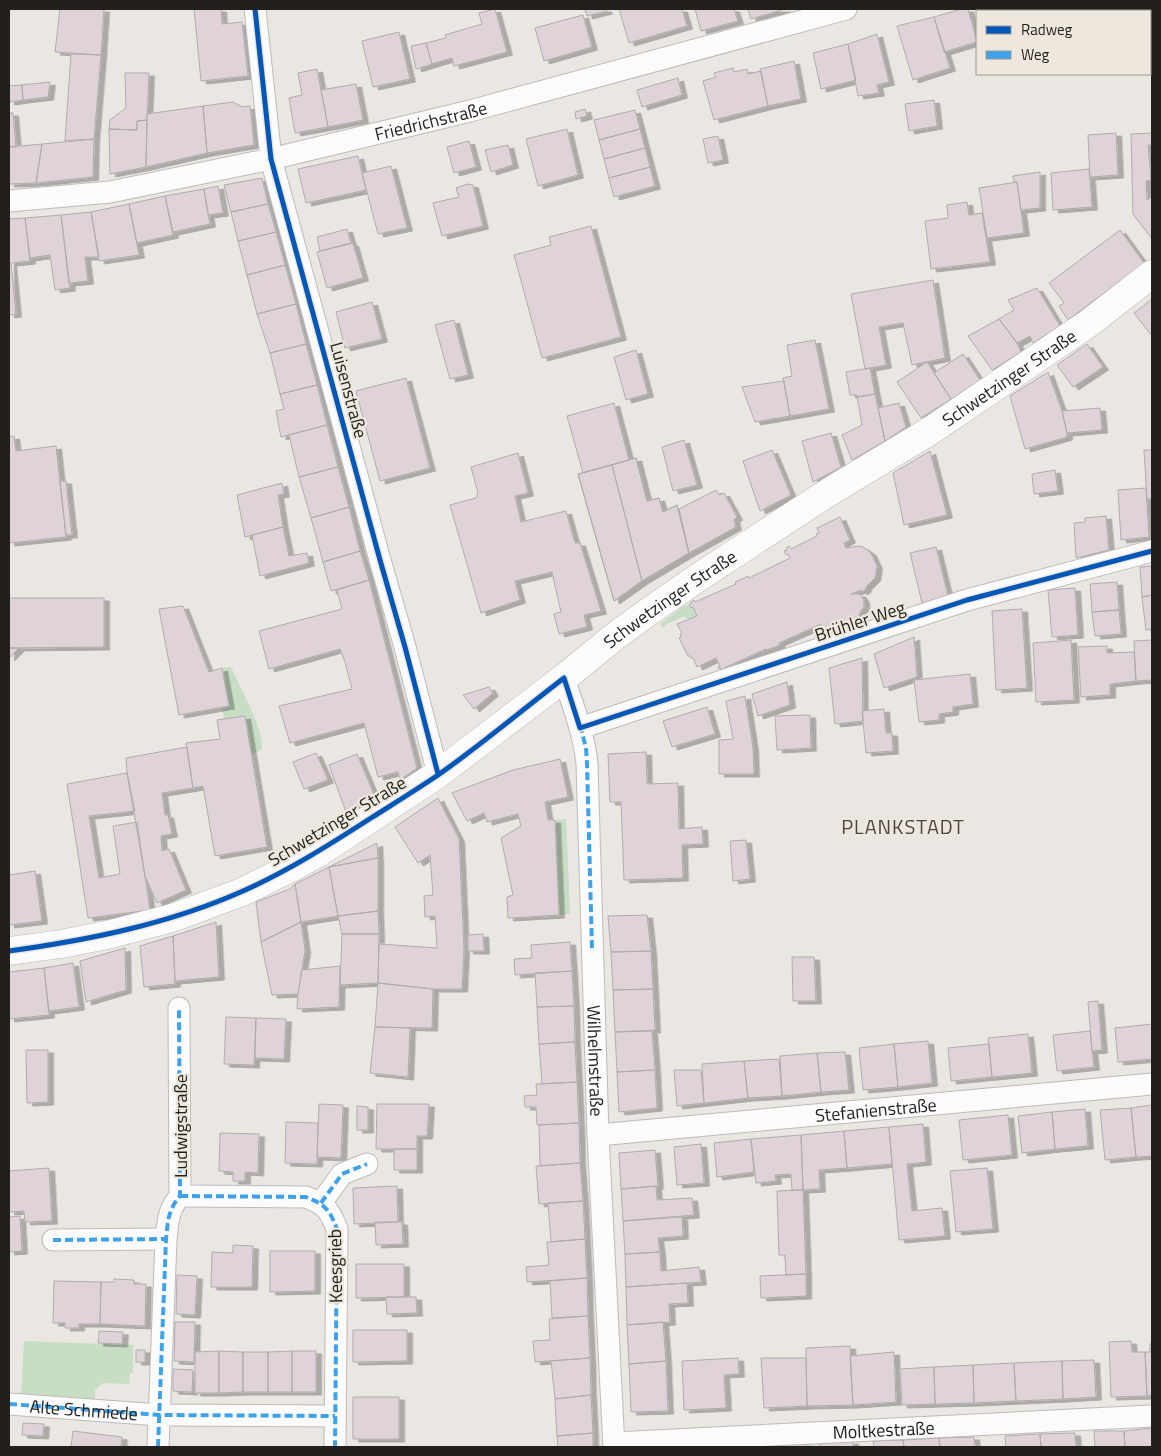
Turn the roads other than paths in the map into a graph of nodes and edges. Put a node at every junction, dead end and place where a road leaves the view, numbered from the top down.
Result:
1 (255, 9) edge
2 (836, 10) edge
3 (271, 158) junction
4 (9, 201) edge
5 (1152, 274) edge
6 (1152, 552) edge
7 (564, 678) junction
8 (580, 728) junction
9 (438, 774) junction
10 (9, 951) edge
11 (179, 1008) dead end
12 (1152, 1084) edge
13 (598, 1135) junction
14 (367, 1164) dead end
15 (180, 1196) junction
16 (321, 1203) junction
17 (166, 1239) junction
18 (53, 1240) dead end
19 (9, 1404) edge
20 (160, 1414) junction
21 (335, 1416) junction
22 (1152, 1416) edge
23 (614, 1445) edge
24 (158, 1447) edge
25 (335, 1447) edge

1 - 3 street, Luisenstraße
2 - 3 street, Friedrichstraße
3 - 4 street, Friedrichstraße
3 - 9 street, Luisenstraße
5 - 7 street, Schwetzinger Straße
6 - 8 street, Brühler Weg
7 - 8 street, Wilhelmstraße
7 - 9 street, Schwetzinger Straße
8 - 13 street, Wilhelmstraße
9 - 10 street, Schwetzinger Straße
11 - 15 street, Ludwigstraße
12 - 13 street, Stefanienstraße
13 - 23 street, Wilhelmstraße
14 - 16 street
15 - 16 street
15 - 17 street, Ludwigstraße
16 - 21 street, Keesgrieb
17 - 18 street
17 - 20 street, Ludwigstraße
19 - 20 street, Alte Schmiede
20 - 21 street
20 - 24 street, Ludwigstraße
21 - 25 street, Keesgrieb
22 - 23 street, Moltkestraße

